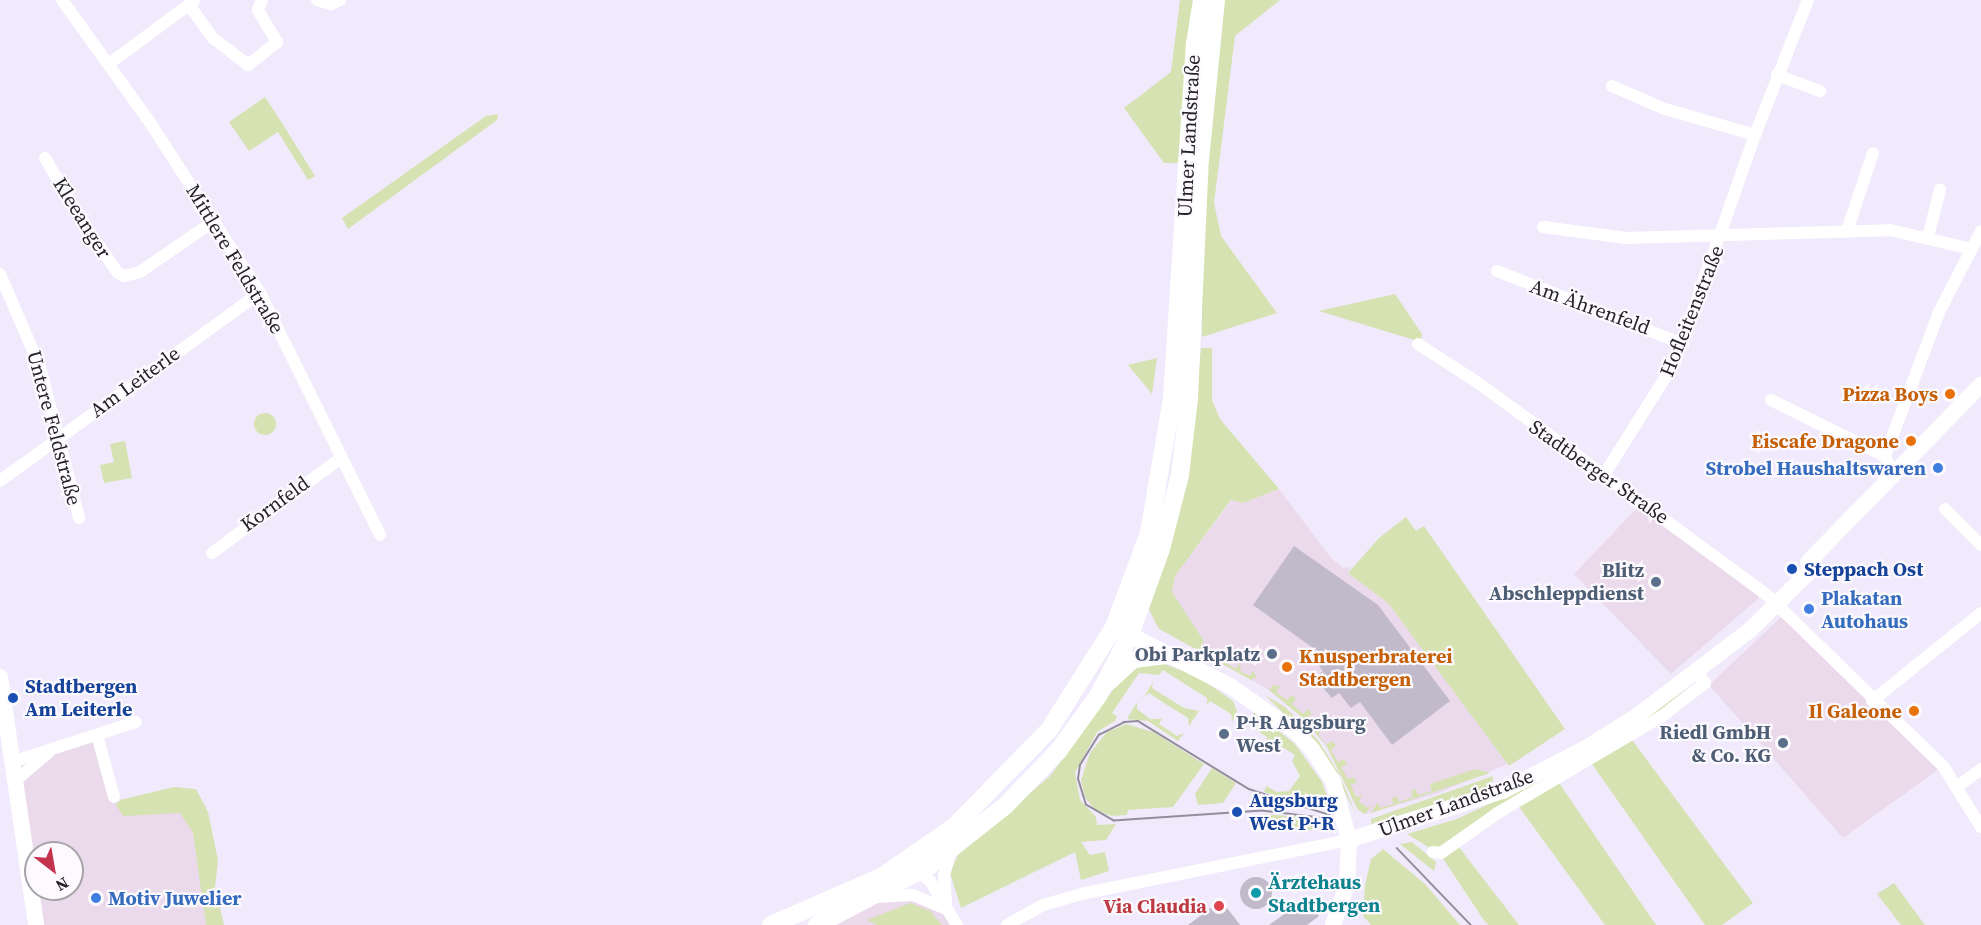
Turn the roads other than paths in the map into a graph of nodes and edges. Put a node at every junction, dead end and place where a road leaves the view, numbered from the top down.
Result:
1 (62, 0) edge
2 (262, 0) edge
3 (317, 0) edge
4 (340, 0) edge
5 (1202, 0) edge
6 (1216, 0) edge
7 (1808, 0) edge
8 (192, 2) edge
9 (110, 63) junction
10 (1777, 75) junction
11 (1612, 86) dead end
12 (1820, 91) dead end
13 (1755, 135) junction
14 (1873, 153) dead end
15 (45, 158) dead end
16 (1940, 190) dead end
17 (214, 220) junction
18 (1543, 227) dead end
19 (1847, 231) junction
20 (1981, 231) edge
21 (1722, 236) junction
22 (1928, 237) junction
23 (1971, 249) junction
24 (1497, 271) dead end
25 (0, 274) edge
26 (260, 293) junction
27 (1418, 344) dead end
28 (1683, 344) junction
29 (1184, 346) junction
30 (1981, 385) edge
31 (1771, 400) dead end
32 (58, 439) junction
33 (1885, 456) junction
34 (341, 458) junction
35 (3, 476) edge
36 (1604, 476) junction
37 (1894, 477) junction
38 (1945, 509) dead end
39 (79, 518) dead end
40 (380, 535) dead end
41 (1981, 545) edge
42 (212, 553) dead end
43 (1773, 602) junction
44 (1981, 613) edge
45 (1122, 631) junction
46 (1171, 657) junction
47 (1696, 671) junction
48 (0, 677) edge
49 (1098, 696) junction
50 (1872, 701) junction
51 (136, 722) dead end
52 (97, 735) junction
53 (45, 755) junction
54 (12, 762) junction
55 (1981, 769) edge
56 (15, 781) junction
57 (1958, 786) junction
58 (114, 797) dead end
59 (1981, 827) edge
60 (1349, 840) junction
61 (950, 852) junction
62 (1433, 852) dead end
63 (913, 867) junction
64 (877, 897) junction
65 (947, 909) junction
66 (36, 925) edge
67 (771, 925) edge
68 (818, 925) edge
69 (957, 925) edge
70 (1007, 925) edge
71 (1333, 925) edge

1 - 9 street, Mittlere Feldstraße
2 - 8 street
3 - 4 street
5 - 29 main road, Ulmer Landstraße
6 - 29 main road
7 - 10 street, Hofleitenstraße
8 - 9 street
9 - 17 street, Mittlere Feldstraße
10 - 12 street
10 - 13 street, Hofleitenstraße
11 - 13 street
13 - 21 street, Hofleitenstraße
14 - 19 street
15 - 17 street, Kleeanger
16 - 22 street
17 - 26 street, Mittlere Feldstraße
18 - 21 street
19 - 21 street
19 - 22 street
20 - 23 street
21 - 28 street, Hofleitenstraße
22 - 23 street
23 - 33 street
24 - 28 street, Am Ährenfeld
25 - 32 street, Untere Feldstraße
26 - 32 street, Am Leiterle
26 - 34 street, Mittlere Feldstraße
27 - 36 street, Stadtberger Straße
28 - 36 street, Hofleitenstraße
29 - 45 main road
30 - 37 street, Ulmer Landstraße
31 - 33 street
32 - 35 street, Am Leiterle
32 - 39 street, Untere Feldstraße
33 - 37 street
34 - 40 street, Mittlere Feldstraße
34 - 42 street, Kornfeld
36 - 43 street, Stadtberger Straße
37 - 43 street, Ulmer Landstraße
38 - 41 street
43 - 47 street, Ulmer Landstraße
43 - 50 street, Stadtberger Straße
44 - 50 street
45 - 46 street, Ulmer Landstraße
45 - 49 main road
45 - 63 main road
46 - 49 street
46 - 60 street, Ulmer Landstraße
47 - 60 street, Ulmer Landstraße
47 - 62 street
48 - 54 street
49 - 61 main road
50 - 57 street, Stadtberger Straße
51 - 52 street
52 - 53 street
52 - 58 street
53 - 54 street
53 - 56 street
54 - 56 street
55 - 57 street
56 - 66 street
57 - 59 street, Stadtberger Straße
60 - 70 street
60 - 71 street, Ulmer Landstraße
61 - 63 main road
61 - 65 street
63 - 64 main road
63 - 65 street
63 - 67 main road
64 - 65 street
64 - 68 main road
65 - 69 street

